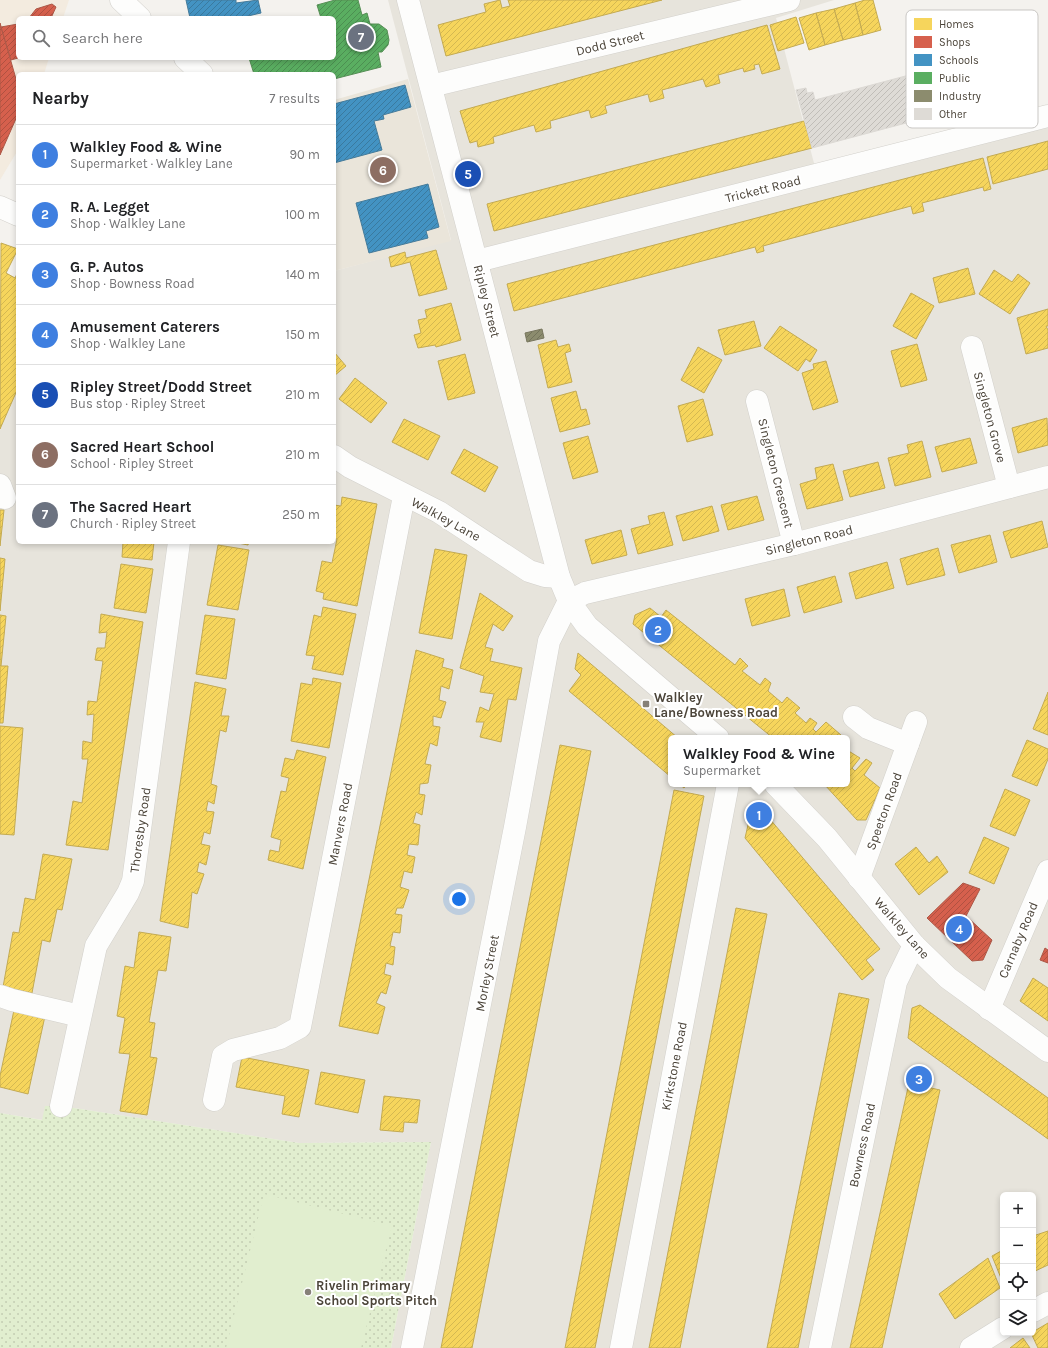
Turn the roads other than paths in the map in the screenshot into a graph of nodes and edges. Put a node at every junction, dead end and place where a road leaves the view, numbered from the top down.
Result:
1 (121, 0) edge
2 (408, 0) edge
3 (789, 0) edge
4 (138, 16) edge
5 (187, 60) edge
6 (200, 72) edge
7 (431, 86) junction
8 (1048, 116) edge
9 (1038, 119) edge
10 (1001, 128) edge
11 (0, 207) edge
12 (16, 214) edge
13 (477, 261) junction
14 (972, 347) dead end
15 (757, 401) dead end
16 (336, 457) edge
17 (1048, 477) edge
18 (1008, 487) junction
19 (404, 496) junction
20 (179, 544) edge
21 (794, 544) junction
22 (559, 577) junction
23 (569, 601) junction
24 (854, 717) dead end
25 (916, 722) dead end
26 (714, 735) edge
27 (908, 744) junction
28 (727, 787) edge
29 (778, 787) edge
30 (1048, 871) edge
31 (859, 878) junction
32 (914, 945) junction
33 (0, 996) edge
34 (989, 1009) junction
35 (80, 1016) junction
36 (1048, 1052) edge
37 (214, 1100) dead end
38 (61, 1106) dead end
39 (1048, 1303) edge
40 (1036, 1309) edge
41 (1000, 1330) edge
42 (412, 1348) edge
43 (621, 1348) edge
44 (820, 1348) edge
45 (971, 1348) edge

1 - 4 street
2 - 7 street, Ripley Street
3 - 7 street, Dodd Street
5 - 6 street
7 - 13 street, Ripley Street
8 - 9 street, Trickett Road
10 - 13 street, Trickett Road
11 - 12 street
13 - 22 street, Ripley Street
14 - 18 street, Singleton Grove
15 - 21 street, Singleton Crescent
16 - 19 street, Walkley Lane
17 - 18 street, Singleton Road
18 - 21 street, Singleton Road
19 - 22 street, Walkley Lane
19 - 37 street, Manvers Road
20 - 35 street, Thoresby Road
21 - 23 street, Singleton Road
22 - 23 street, Ripley Street
23 - 26 street
23 - 42 street, Morley Street
24 - 27 street
25 - 27 street, Speeton Road
27 - 31 street, Speeton Road
28 - 43 street, Kirkstone Road
29 - 31 street, Walkley Lane
30 - 34 street, Carnaby Road
31 - 32 street, Walkley Lane
32 - 34 street, Walkley Lane
32 - 44 street, Bowness Road
33 - 35 street
34 - 36 street, Walkley Lane
35 - 38 street, Thoresby Road
39 - 40 street
41 - 45 street

